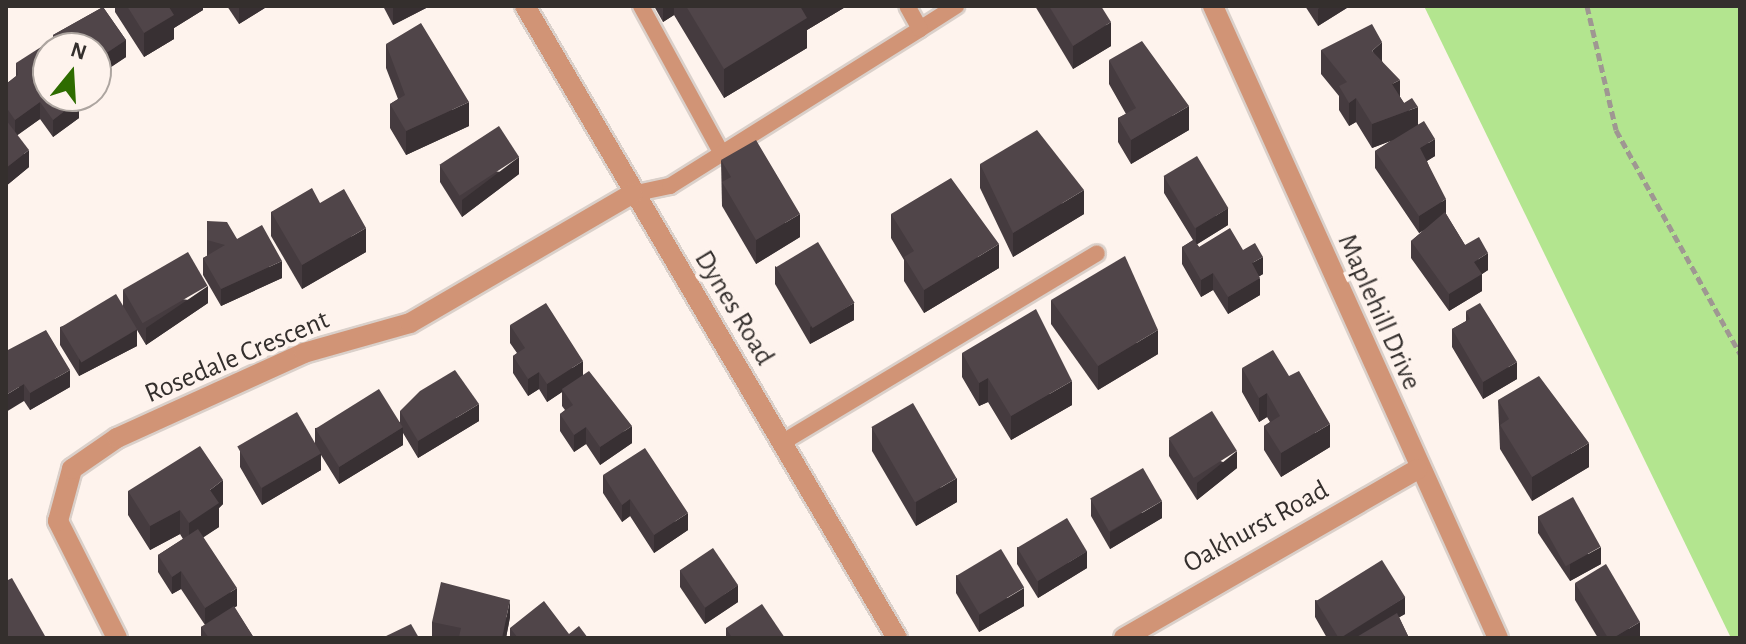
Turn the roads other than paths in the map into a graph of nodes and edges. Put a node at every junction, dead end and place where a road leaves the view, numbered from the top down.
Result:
1 (525, 6) edge
2 (641, 6) edge
3 (907, 6) edge
4 (956, 6) edge
5 (1213, 6) edge
6 (920, 29) junction
7 (722, 154) junction
8 (632, 194) junction
9 (1097, 253) dead end
10 (783, 442) junction
11 (1418, 469) junction
12 (117, 638) edge
13 (897, 638) edge
14 (1124, 638) edge
15 (1498, 638) edge

1 - 8 street, Dynes Road
2 - 7 lane
3 - 6 lane
4 - 6 lane
5 - 11 street, Maplehill Drive
6 - 7 lane
7 - 8 lane
8 - 10 street, Dynes Road
8 - 12 street, Rosedale Crescent
9 - 10 lane
10 - 13 street, Dynes Road
11 - 14 street, Oakhurst Road
11 - 15 street, Maplehill Drive

